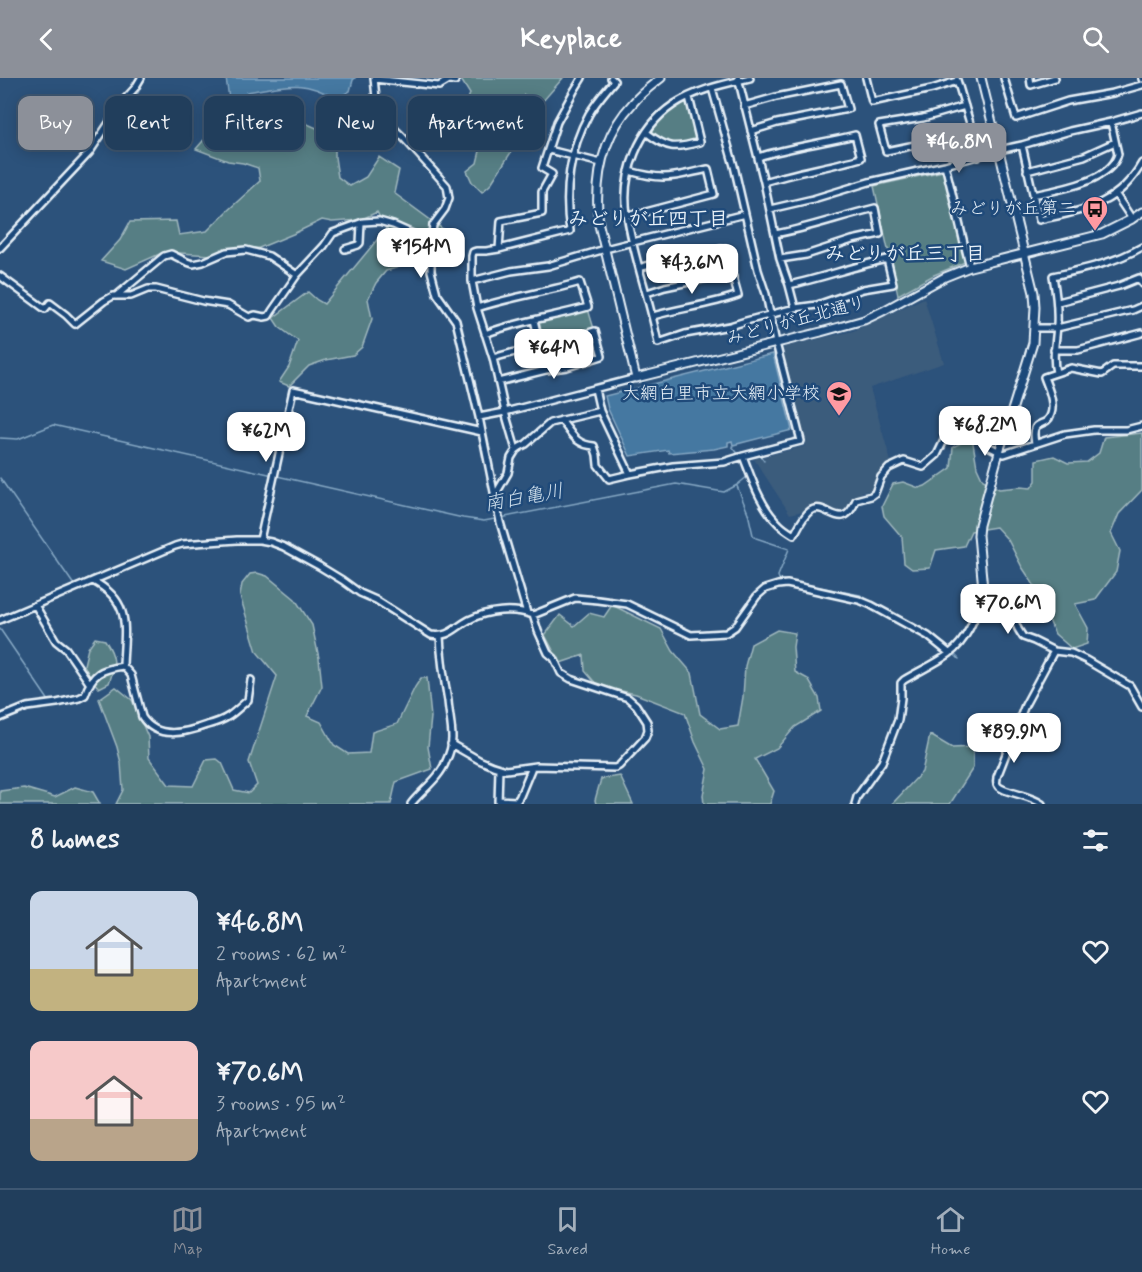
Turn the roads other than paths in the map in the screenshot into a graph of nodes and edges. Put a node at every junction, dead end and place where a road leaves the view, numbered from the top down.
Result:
1 (141, 78) edge
2 (374, 78) edge
3 (582, 78) edge
4 (611, 78) edge
5 (661, 78) edge
6 (750, 78) edge
7 (866, 78) edge
8 (981, 78) edge
9 (1004, 78) edge
10 (1030, 78) edge
11 (1054, 78) edge
12 (738, 79) edge
13 (957, 79) edge
14 (454, 81) dead end
15 (1142, 85) edge
16 (712, 88) junction
17 (689, 97) junction
18 (744, 106) junction
19 (965, 106) junction
20 (1142, 113) edge
21 (1111, 122) junction
22 (972, 130) junction
23 (751, 131) junction
24 (647, 133) junction
25 (1115, 142) junction
26 (1022, 145) junction
27 (549, 150) junction
28 (999, 150) junction
29 (573, 156) junction
30 (758, 157) junction
31 (978, 157) junction
32 (601, 163) junction
33 (1142, 163) edge
34 (945, 165) junction
35 (629, 171) junction
36 (1027, 171) junction
37 (764, 182) junction
38 (1033, 195) junction
39 (1116, 195) junction
40 (770, 209) junction
41 (1142, 212) edge
42 (745, 214) junction
43 (627, 215) junction
44 (1132, 219) junction
45 (361, 223) junction
46 (775, 234) junction
47 (633, 241) junction
48 (431, 242) junction
49 (1142, 247) edge
50 (0, 248) edge
51 (345, 249) dead end
52 (499, 249) junction
53 (605, 249) junction
54 (1024, 253) junction
55 (780, 259) junction
56 (970, 267) junction
57 (639, 268) junction
58 (732, 273) junction
59 (297, 275) junction
60 (0, 276) edge
61 (472, 281) junction
62 (1142, 284) edge
63 (789, 285) junction
64 (647, 292) junction
65 (116, 296) junction
66 (1058, 302) junction
67 (1142, 306) edge
68 (477, 308) junction
69 (795, 308) junction
70 (771, 314) junction
71 (653, 316) junction
72 (534, 320) junction
73 (1035, 328) junction
74 (1057, 328) junction
75 (484, 334) junction
76 (1142, 334) edge
77 (776, 343) junction
78 (540, 345) junction
79 (1054, 350) junction
80 (492, 358) junction
81 (1142, 366) edge
82 (1056, 374) junction
83 (636, 378) junction
84 (498, 382) junction
85 (595, 389) junction
86 (600, 411) junction
87 (505, 412) junction
88 (479, 417) junction
89 (561, 420) junction
90 (1142, 426) edge
91 (482, 432) junction
92 (1035, 443) junction
93 (516, 450) junction
94 (999, 452) junction
95 (743, 456) junction
96 (630, 474) junction
97 (494, 497) junction
98 (260, 540) junction
99 (93, 581) junction
100 (983, 589) junction
101 (35, 605) junction
102 (530, 614) junction
103 (0, 620) edge
104 (440, 636) junction
105 (1054, 651) junction
106 (950, 653) junction
107 (123, 666) junction
108 (250, 680) dead end
109 (90, 684) junction
110 (1141, 702) edge
111 (0, 718) edge
112 (452, 744) junction
113 (532, 767) junction
114 (499, 768) junction
115 (498, 802) edge
116 (411, 804) edge
117 (855, 804) edge
118 (1042, 804) edge

1 - 50 street
2 - 14 street
2 - 48 street
3 - 27 street
4 - 29 street
5 - 32 street
6 - 12 street
7 - 13 street
8 - 28 street
9 - 15 street
10 - 11 street
12 - 16 street
12 - 18 street
13 - 19 street
16 - 17 street
16 - 42 street
17 - 24 street
17 - 24 street
18 - 23 street
18 - 23 street
19 - 22 street
19 - 22 street
20 - 21 street
21 - 25 street
21 - 26 street
22 - 31 street
23 - 30 street
24 - 35 street
25 - 36 street
25 - 38 street
26 - 28 street
26 - 36 street
27 - 29 street
27 - 52 street
28 - 31 street
28 - 54 street
29 - 32 street
29 - 52 street
30 - 37 street
30 - 37 street
31 - 34 street
32 - 53 street
33 - 39 street
34 - 40 street
34 - 56 street
35 - 43 street
35 - 43 street
36 - 38 street
37 - 40 street
38 - 39 street
39 - 44 street
40 - 46 street
41 - 44 street, みどりが丘北通り
42 - 47 street
42 - 70 street
43 - 47 street
44 - 54 street, みどりが丘北通り
45 - 48 street
45 - 51 street
45 - 59 street
46 - 55 street
46 - 55 street
47 - 53 street
47 - 57 street
48 - 88 street
49 - 66 street
52 - 61 street
53 - 61 street
53 - 83 street
54 - 56 street, みどりが丘北通り
54 - 73 street
55 - 63 street
56 - 77 street, みどりが丘北通り
57 - 58 street
57 - 64 street
58 - 64 street
58 - 71 street
59 - 65 street
59 - 65 street
60 - 65 street
61 - 68 street
62 - 66 street
63 - 69 street
63 - 69 street
64 - 71 street
66 - 74 street
67 - 74 street
68 - 72 street
68 - 75 street
69 - 70 street
70 - 71 street
70 - 77 street
72 - 75 street
72 - 78 street
73 - 74 street
73 - 94 street
74 - 79 street
75 - 80 street
76 - 79 street
77 - 83 street, みどりが丘北通り
77 - 95 street
78 - 80 street
78 - 84 street
79 - 82 street
80 - 84 street
81 - 82 street
82 - 92 street
83 - 85 street
84 - 87 street
85 - 86 street
85 - 87 street
86 - 89 street
86 - 96 street
87 - 88 street
87 - 93 street
88 - 91 street
89 - 93 street
89 - 96 street
90 - 92 street
91 - 97 street
91 - 98 street
92 - 94 street
93 - 97 street
94 - 95 street
94 - 100 street
95 - 96 street
97 - 102 street
98 - 99 street
98 - 104 street
99 - 101 street
99 - 107 street
100 - 105 street
100 - 106 street
101 - 103 street
101 - 109 street
102 - 104 street
102 - 106 street
102 - 113 street
104 - 112 street
105 - 110 street
105 - 118 street
106 - 117 street
107 - 108 street
107 - 109 street
109 - 111 street
112 - 114 street
112 - 116 street
113 - 114 street
113 - 115 street
114 - 115 street

